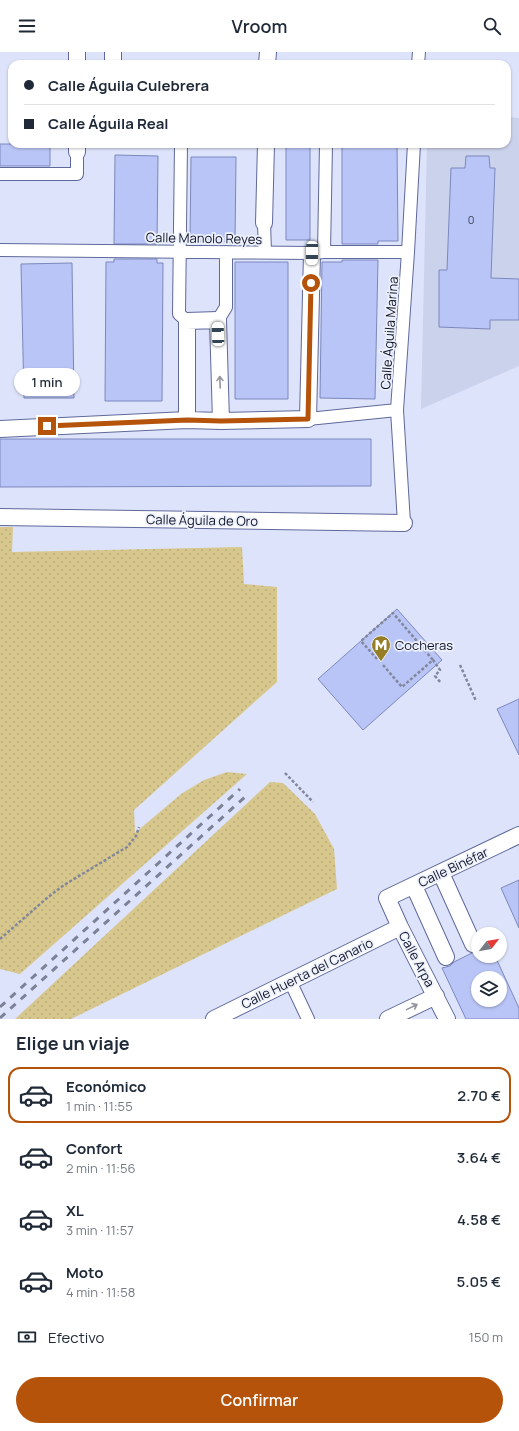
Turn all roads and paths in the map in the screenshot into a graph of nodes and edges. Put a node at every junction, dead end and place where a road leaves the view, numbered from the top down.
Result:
1 (77, 148) edge
2 (181, 148) edge
3 (266, 148) edge
4 (326, 148) edge
5 (414, 148) edge
6 (0, 174) edge
7 (264, 223) joint
8 (0, 250) edge
9 (180, 251) junction
10 (226, 252) junction
11 (265, 252) junction
12 (318, 252) junction
13 (408, 252) junction
14 (218, 320) junction
15 (187, 321) junction
16 (397, 410) junction
17 (308, 419) junction
18 (187, 420) junction
19 (221, 421) junction
20 (0, 429) edge
21 (0, 517) edge
22 (404, 523) joint
23 (377, 659) dead end
24 (433, 660) junction
25 (460, 665) dead end
26 (384, 666) dead end
27 (440, 683) dead end
28 (476, 701) dead end
29 (285, 773) dead end
30 (313, 802) dead end
31 (139, 827) dead end
32 (519, 835) edge
33 (441, 873) junction
34 (414, 886) junction
35 (387, 898) joint
36 (400, 928) junction
37 (0, 939) edge
38 (471, 940) edge
39 (446, 957) dead end
40 (290, 981) junction
41 (436, 996) junction
42 (214, 1019) edge
43 (308, 1019) edge
44 (388, 1019) edge
45 (447, 1019) edge

1 - 6 street
2 - 9 street
3 - 7 street
4 - 12 street
5 - 13 street, Calle Águila Marina
7 - 11 street
8 - 9 street, Calle Manolo Reyes
9 - 10 street, Calle Manolo Reyes
9 - 15 street
10 - 11 street, Calle Manolo Reyes
10 - 14 street
11 - 12 street, Calle Manolo Reyes
12 - 13 street, Calle Manolo Reyes
12 - 17 street
13 - 16 street, Calle Águila Marina
14 - 15 street
19 -> 14 street
15 - 18 street
16 - 17 street
16 - 22 street, Calle Águila Marina
17 - 19 street
18 - 19 street
18 - 20 street
21 - 22 street, Calle Águila de Oro
23 - 24 path
24 - 26 path
24 - 27 path
25 - 28 path
29 - 30 path
31 - 37 path
32 - 33 street, Calle Binéfar
33 - 34 street, Calle Binéfar
33 - 38 street
34 - 35 street, Calle Binéfar
34 - 39 street
35 - 36 street, Calle Arpa
36 - 40 street, Calle Huerta del Canario
36 - 41 street, Calle Arpa
40 - 42 street, Calle Huerta del Canario
40 - 43 street
44 -> 41 street
41 - 45 street, Calle Arpa

